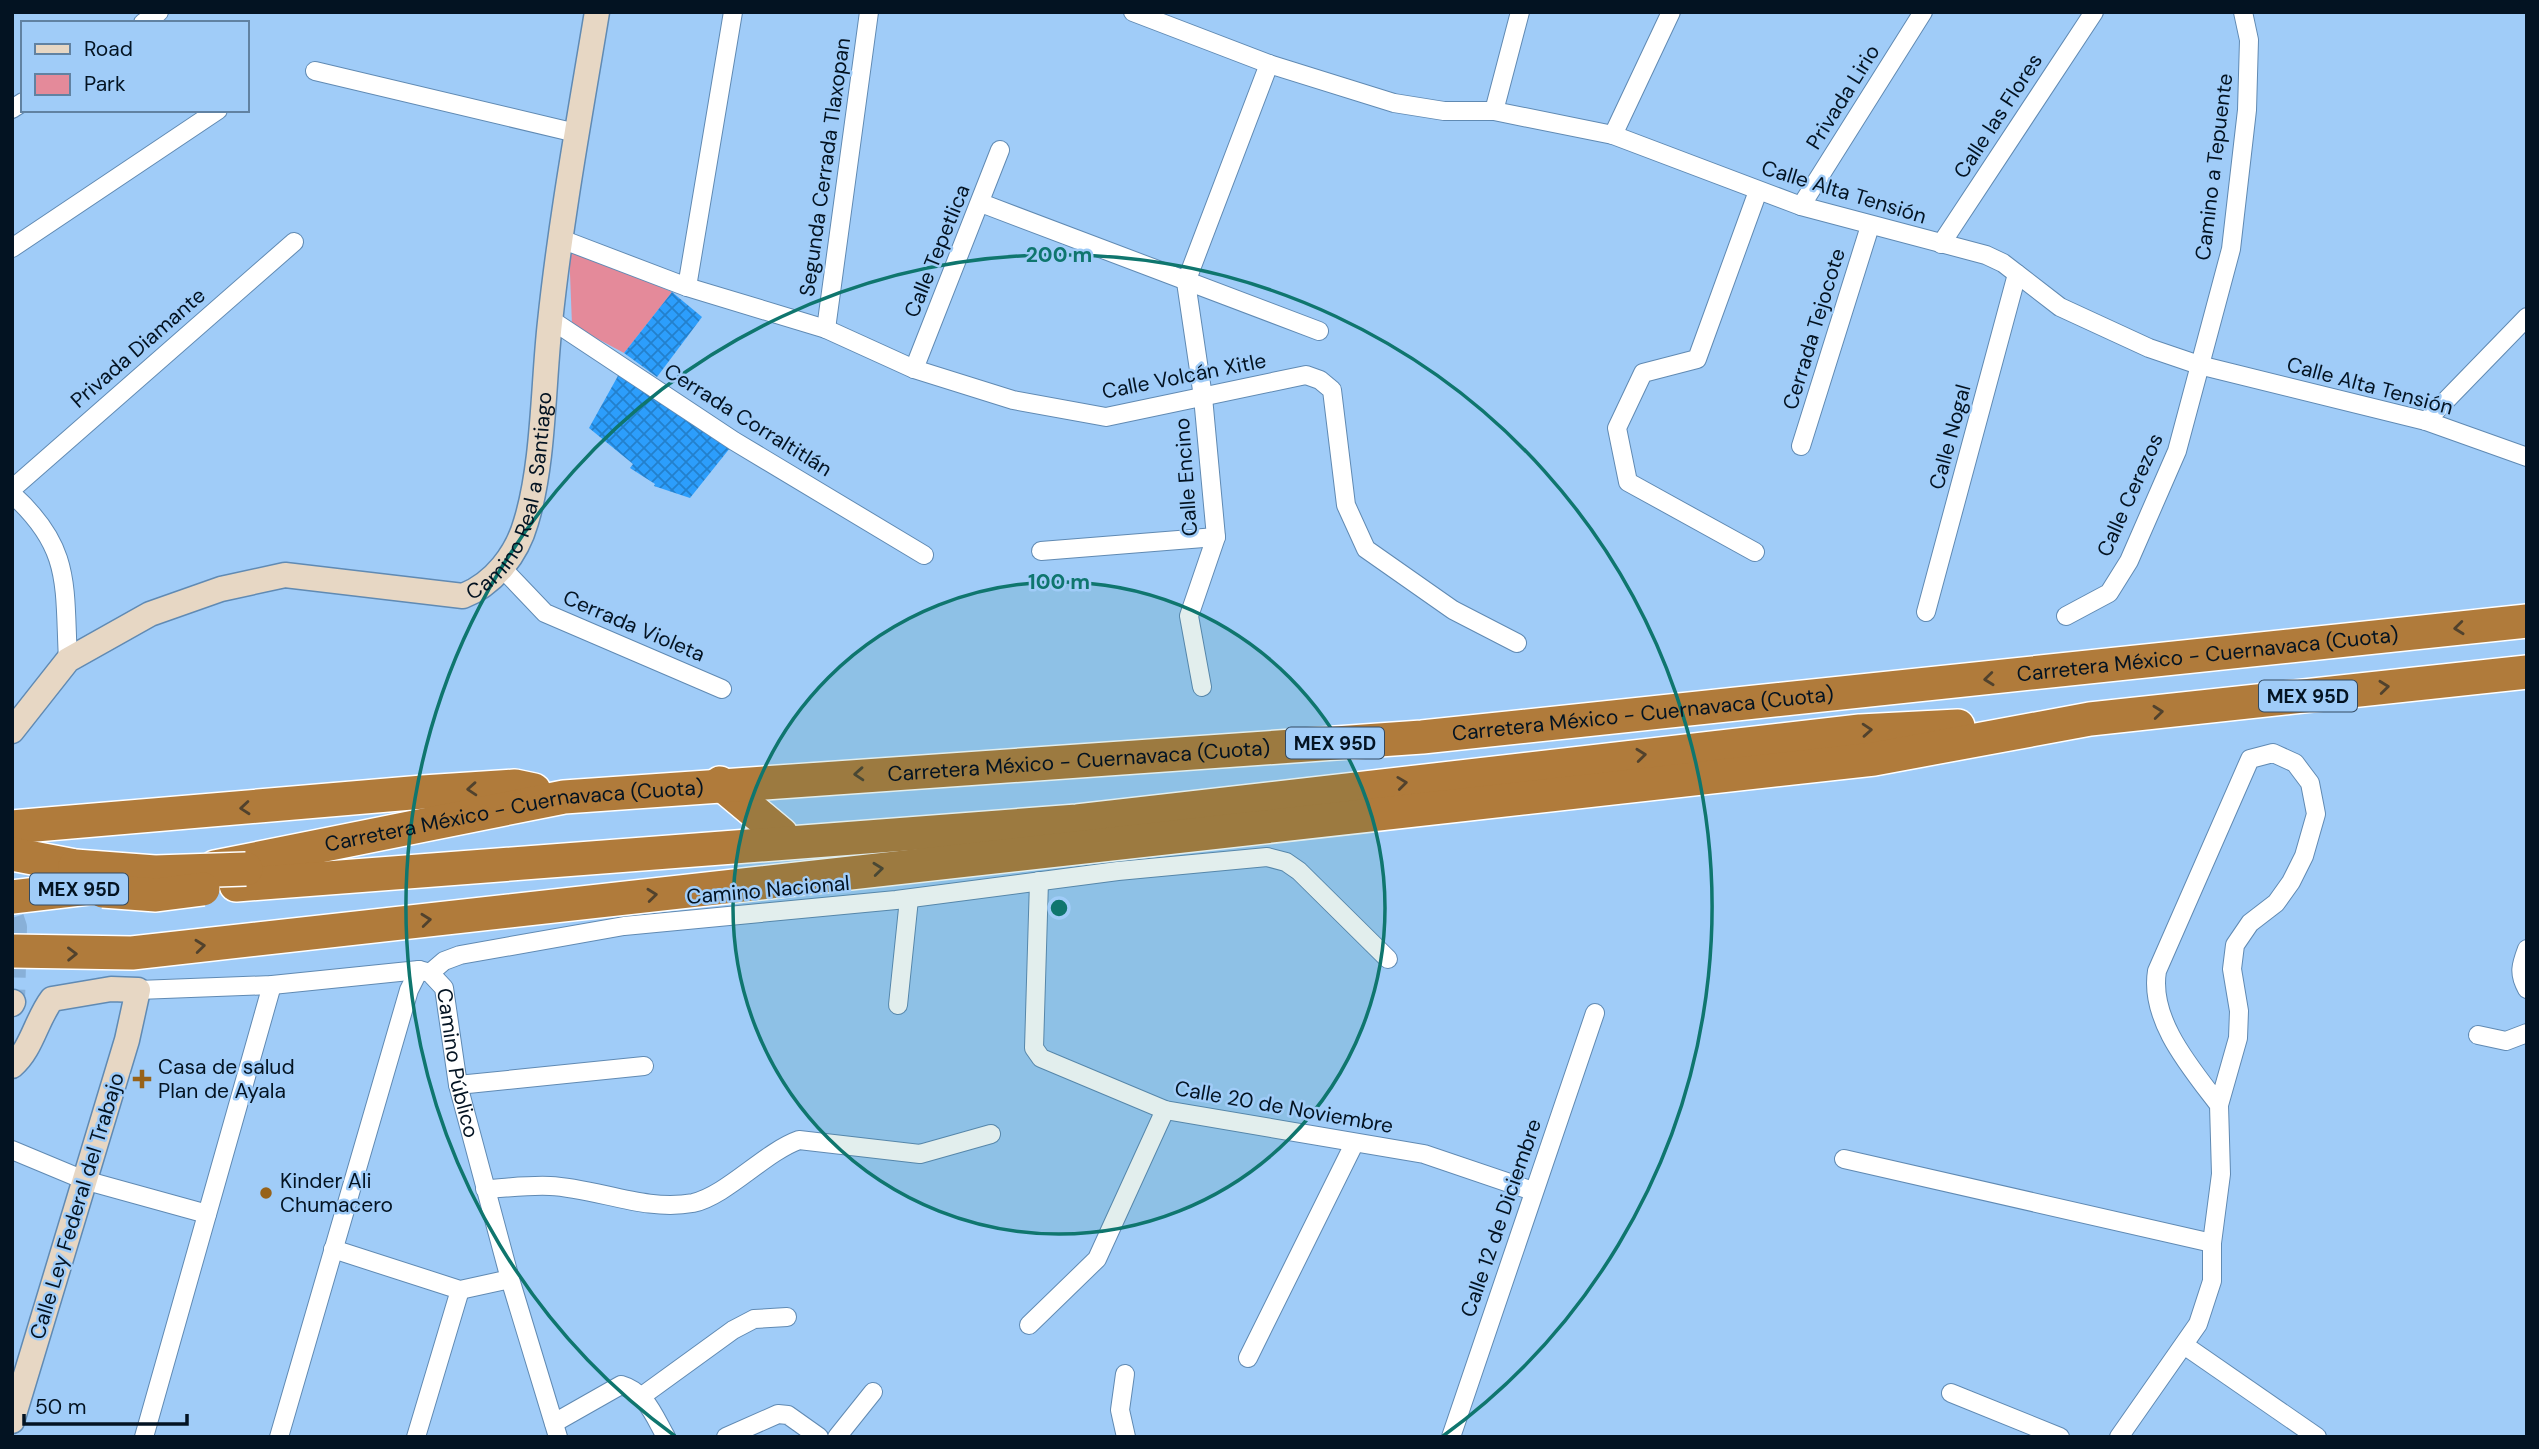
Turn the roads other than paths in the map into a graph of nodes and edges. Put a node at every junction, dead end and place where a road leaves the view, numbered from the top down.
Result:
1 (597, 12) edge
2 (733, 12) edge
3 (869, 12) edge
4 (1133, 12) edge
5 (1520, 12) edge
6 (1671, 12) edge
7 (1923, 12) edge
8 (2094, 12) edge
9 (2243, 12) edge
10 (1269, 64) junction
11 (315, 71) dead end
12 (1493, 111) junction
13 (215, 112) edge
14 (576, 133) junction
15 (1613, 135) junction
16 (1000, 150) dead end
17 (1758, 191) junction
18 (981, 203) junction
19 (1801, 206) junction
20 (1870, 226) junction
21 (561, 239) junction
22 (294, 242) dead end
23 (1941, 244) junction
24 (12, 248) edge
25 (2017, 274) junction
26 (1186, 282) junction
27 (687, 286) junction
28 (2527, 317) edge
29 (550, 319) junction
30 (826, 329) junction
31 (1319, 331) dead end
32 (2199, 365) junction
33 (914, 369) junction
34 (1203, 397) junction
35 (2426, 421) junction
36 (1801, 446) dead end
37 (2527, 457) edge
38 (12, 491) edge
39 (1216, 537) junction
40 (1041, 551) dead end
41 (1755, 552) dead end
42 (924, 555) dead end
43 (503, 569) junction
44 (1926, 612) dead end
45 (2066, 616) dead end
46 (2527, 621) edge
47 (1517, 643) dead end
48 (68, 660) junction
49 (2527, 672) edge
50 (1202, 687) dead end
51 (722, 689) dead end
52 (2090, 719) junction
53 (12, 731) edge
54 (1422, 737) junction
55 (720, 783) junction
56 (564, 797) junction
57 (12, 827) edge
58 (781, 834) junction
59 (12, 854) edge
60 (12, 878) edge
61 (74, 878) junction
62 (1040, 881) junction
63 (12, 897) edge
64 (909, 899) junction
65 (2527, 949) edge
66 (12, 951) edge
67 (1388, 960) dead end
68 (425, 972) junction
69 (272, 985) junction
70 (2527, 989) edge
71 (138, 990) junction
72 (898, 1005) dead end
73 (1595, 1013) dead end
74 (2527, 1032) edge
75 (2478, 1035) dead end
76 (12, 1066) edge
77 (644, 1066) dead end
78 (458, 1085) junction
79 (2219, 1105) junction
80 (1165, 1110) junction
81 (991, 1134) dead end
82 (1354, 1144) junction
83 (12, 1150) edge
84 (1844, 1159) dead end
85 (84, 1180) junction
86 (485, 1189) junction
87 (1534, 1191) junction
88 (207, 1214) junction
89 (2211, 1243) junction
90 (333, 1250) junction
91 (510, 1279) junction
92 (460, 1290) junction
93 (787, 1317) dead end
94 (1029, 1325) dead end
95 (2184, 1345) junction
96 (1248, 1358) dead end
97 (1125, 1374) dead end
98 (873, 1392) dead end
99 (1951, 1393) dead end
100 (642, 1396) junction
101 (12, 1421) edge
102 (556, 1430) edge
103 (144, 1437) edge
104 (279, 1437) edge
105 (416, 1437) edge
106 (666, 1437) edge
107 (726, 1437) edge
108 (820, 1437) edge
109 (837, 1437) edge
110 (1126, 1437) edge
111 (1451, 1437) edge
112 (2060, 1437) edge
113 (2120, 1437) edge
114 (2317, 1437) edge

1 - 14 street, Camino Real a Santiago
2 - 27 street
3 - 30 street, Segunda Cerrada Tlaxopan
4 - 10 street, Calle Alta Tensión
5 - 12 street
6 - 15 street
7 - 19 street, Privada Lirio
8 - 23 street, Calle las Flores
9 - 32 street, Camino a Tepuente
10 - 12 street, Calle Alta Tensión
10 - 26 street, Calle Encino
11 - 14 street
12 - 15 street, Calle Alta Tensión
13 - 24 street
14 - 21 street, Camino Real a Santiago
15 - 17 street, Calle Alta Tensión
16 - 18 street, Calle Tepetlica
17 - 19 street, Calle Alta Tensión
17 - 41 street
18 - 26 street
18 - 33 street, Calle Tepetlica
19 - 20 street, Calle Alta Tensión
20 - 23 street, Calle Alta Tensión
20 - 36 street, Cerrada Tejocote
21 - 27 street, Calle Volcán Xitle
21 - 29 street, Camino Real a Santiago
22 - 38 street, Privada Diamante
23 - 25 street, Calle Alta Tensión
25 - 32 street, Calle Alta Tensión
25 - 44 street, Calle Nogal
26 - 31 street
26 - 34 street, Calle Encino
27 - 30 street, Calle Volcán Xitle
28 - 35 street
29 - 42 street, Cerrada Corraltitlán
29 - 43 street, Camino Real a Santiago
30 - 33 street, Calle Volcán Xitle
32 - 35 street, Calle Alta Tensión
32 - 45 street, Calle Cerezos
33 - 34 street, Calle Volcán Xitle
34 - 39 street, Calle Encino
34 - 47 street, Calle Volcán Xitle
35 - 37 street, Calle Alta Tensión
38 - 48 street
39 - 40 street
39 - 50 street, Calle Encino
43 - 48 street, Camino Real a Santiago
43 - 51 street, Cerrada Violeta
46 -> 54 highway, Carretera México - Cuernavaca (Cuota) / MEX 95D
48 - 53 street, Camino Real a Santiago
52 -> 49 highway, MEX 95D
61 -> 52 highway, bridge
66 -> 52 highway, MEX 95D
54 -> 55 highway, Carretera México - Cuernavaca (Cuota) / MEX 95D
54 - 58 highway
55 - 56 highway, Carretera México - Cuernavaca (Cuota) / MEX 95D
55 - 58 highway
56 -> 57 highway
56 - 63 highway, Carretera México - Cuernavaca (Cuota) / MEX 95D
58 - 61 highway, bridge
59 - 61 highway
60 - 61 highway
62 - 64 street, Camino Nacional
62 - 67 street, Camino Nacional
62 - 80 street, Calle 20 de Noviembre
64 - 68 street, Camino Nacional
64 - 72 street
65 - 70 street
68 - 69 street, Camino Público
68 - 78 street, Camino Público
68 - 90 street
69 - 71 street, Camino Público
69 - 88 street
71 - 76 street, Camino Público
71 - 85 street, Calle Ley Federal del Trabajo
73 - 87 street, Calle 12 de Diciembre
74 - 75 street
77 - 78 street
78 - 86 street, Camino Público
79 - 79 street
79 - 89 street
80 - 82 street, Calle 20 de Noviembre
80 - 94 street
81 - 86 street
82 - 87 street, Calle 20 de Noviembre
82 - 96 street
83 - 85 street
84 - 89 street
85 - 88 street
85 - 101 street, Calle Ley Federal del Trabajo
86 - 91 street, Camino Público
87 - 111 street, Calle 12 de Diciembre
88 - 103 street
89 - 95 street
90 - 92 street
90 - 104 street
91 - 92 street
91 - 102 street, Camino Público
92 - 105 street
93 - 100 street
95 - 113 street
95 - 114 street
97 - 110 street
98 - 109 street
99 - 112 street
100 - 102 street
100 - 106 street
107 - 108 street

